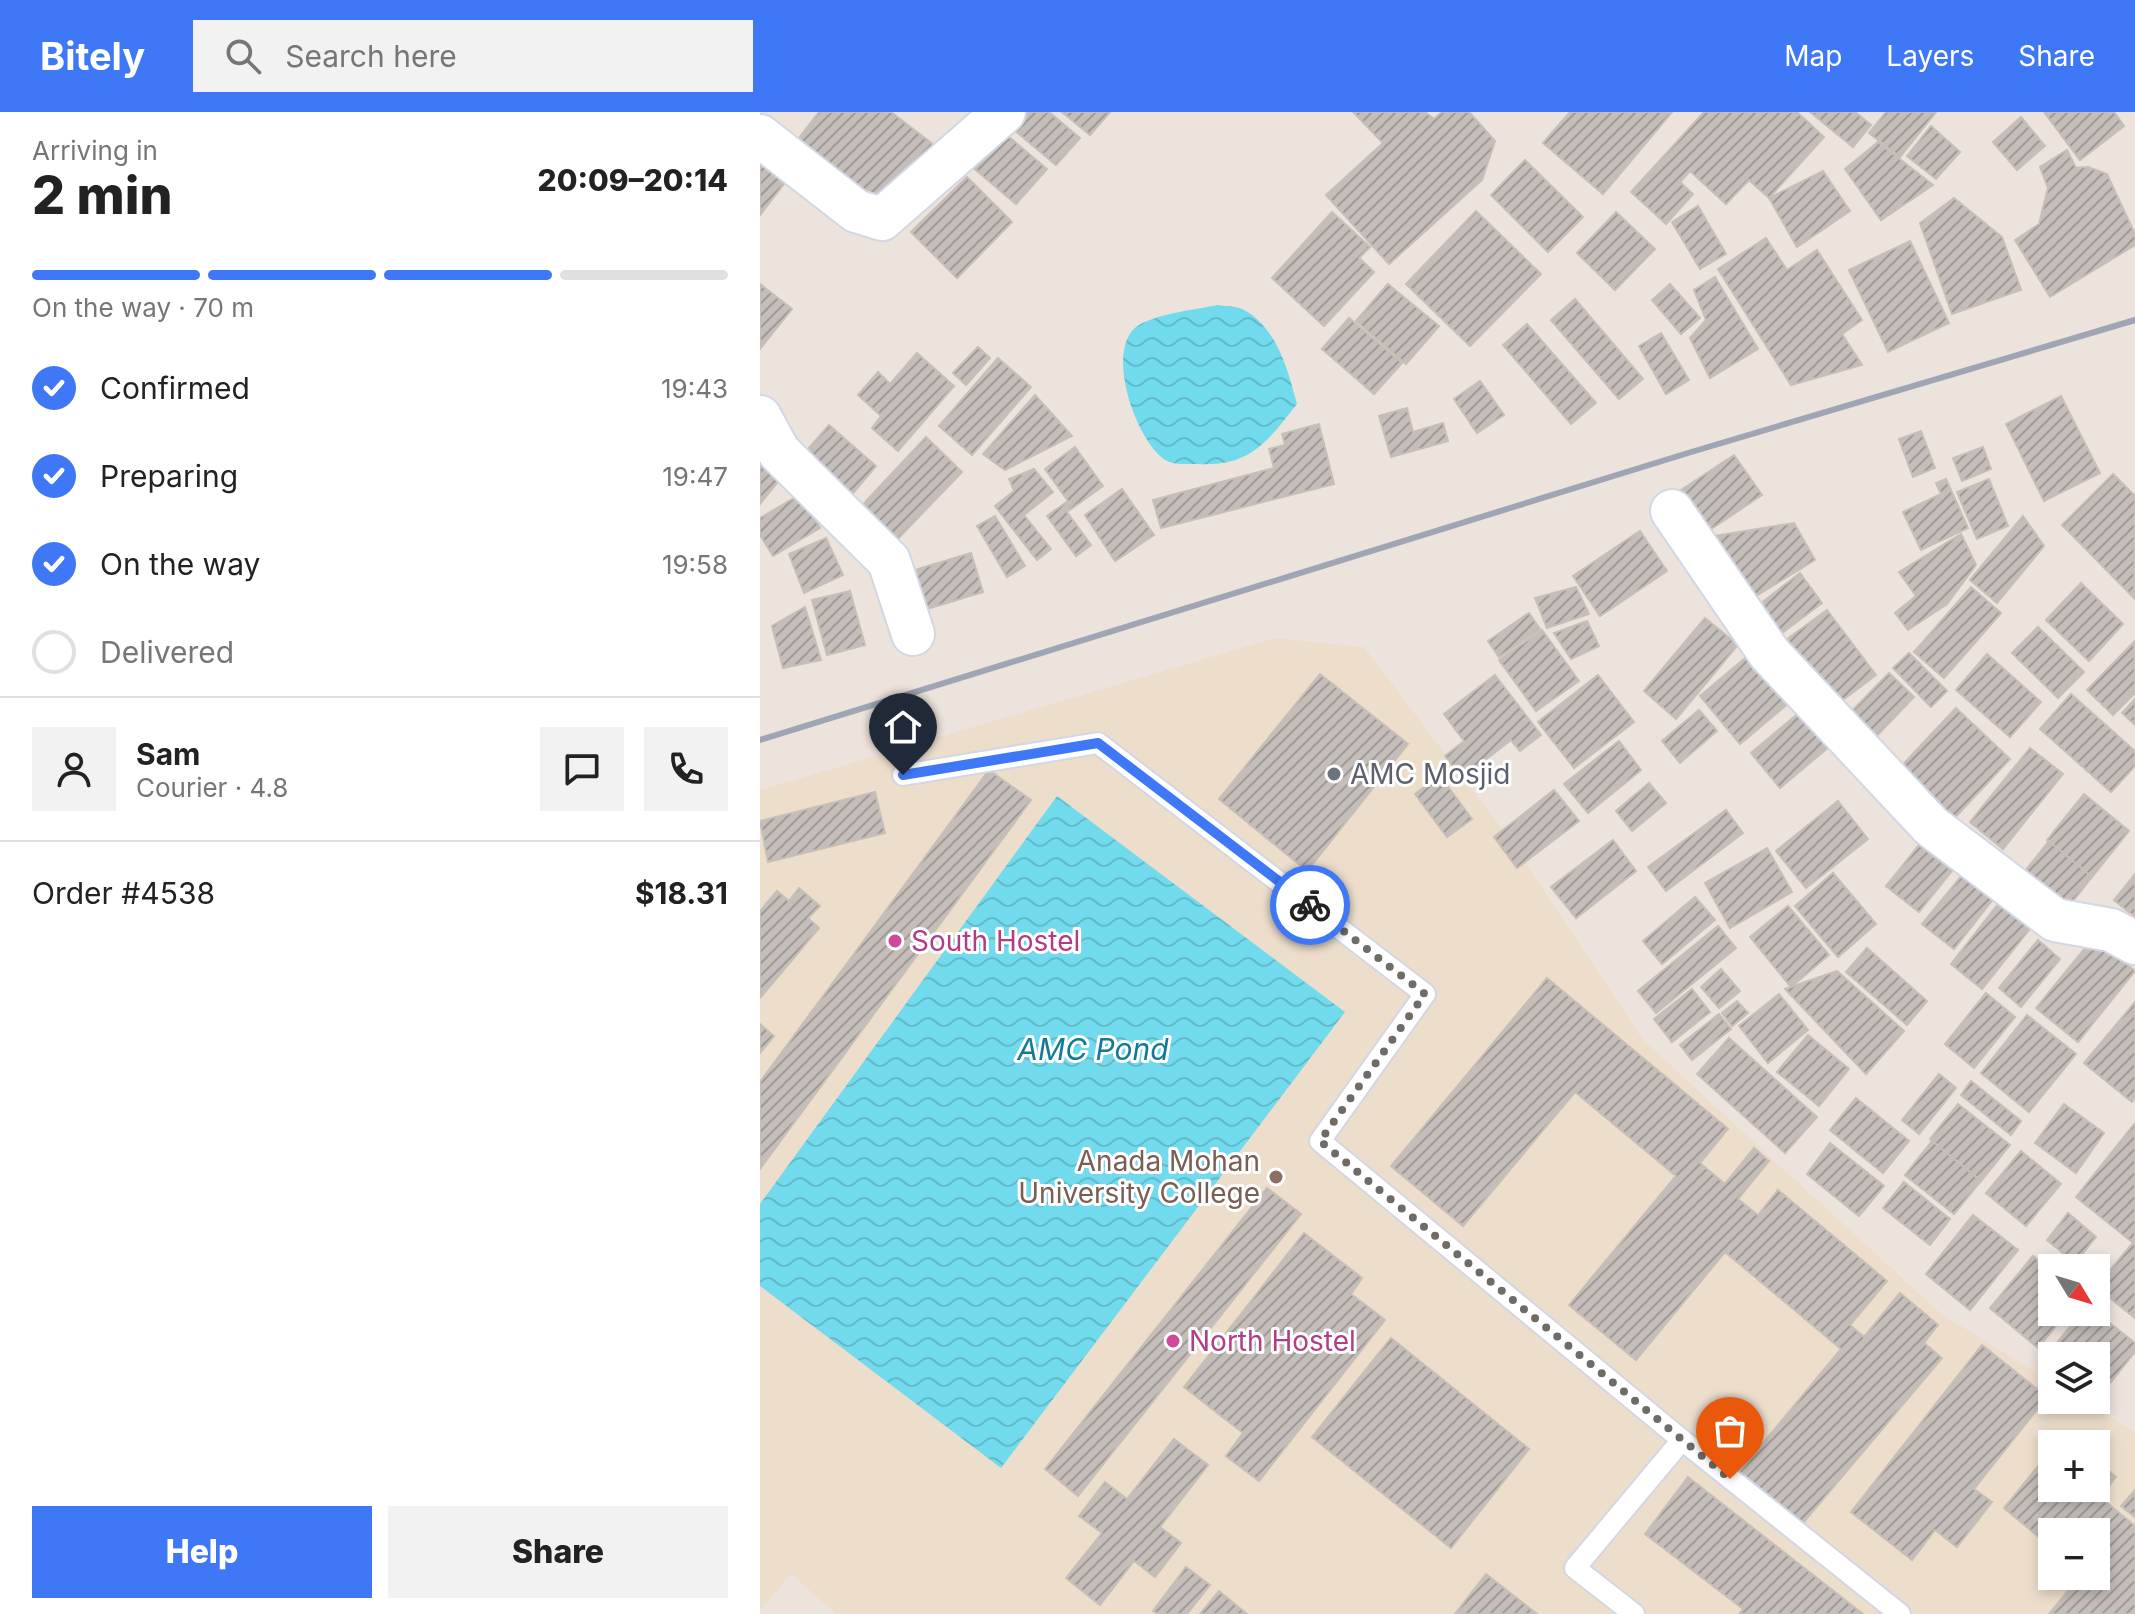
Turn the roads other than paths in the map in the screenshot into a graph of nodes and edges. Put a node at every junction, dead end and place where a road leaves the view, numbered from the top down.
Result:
1 (1004, 112) edge
2 (760, 136) edge
3 (760, 417) edge
4 (1672, 511) dead end
5 (913, 634) dead end
6 (903, 775) dead end
7 (2135, 943) edge
8 (1682, 1440) junction
9 (1634, 1614) edge
10 (1900, 1614) edge

1 - 2 street
3 - 5 street
4 - 7 street
6 - 8 lane
8 - 9 lane
8 - 10 lane

